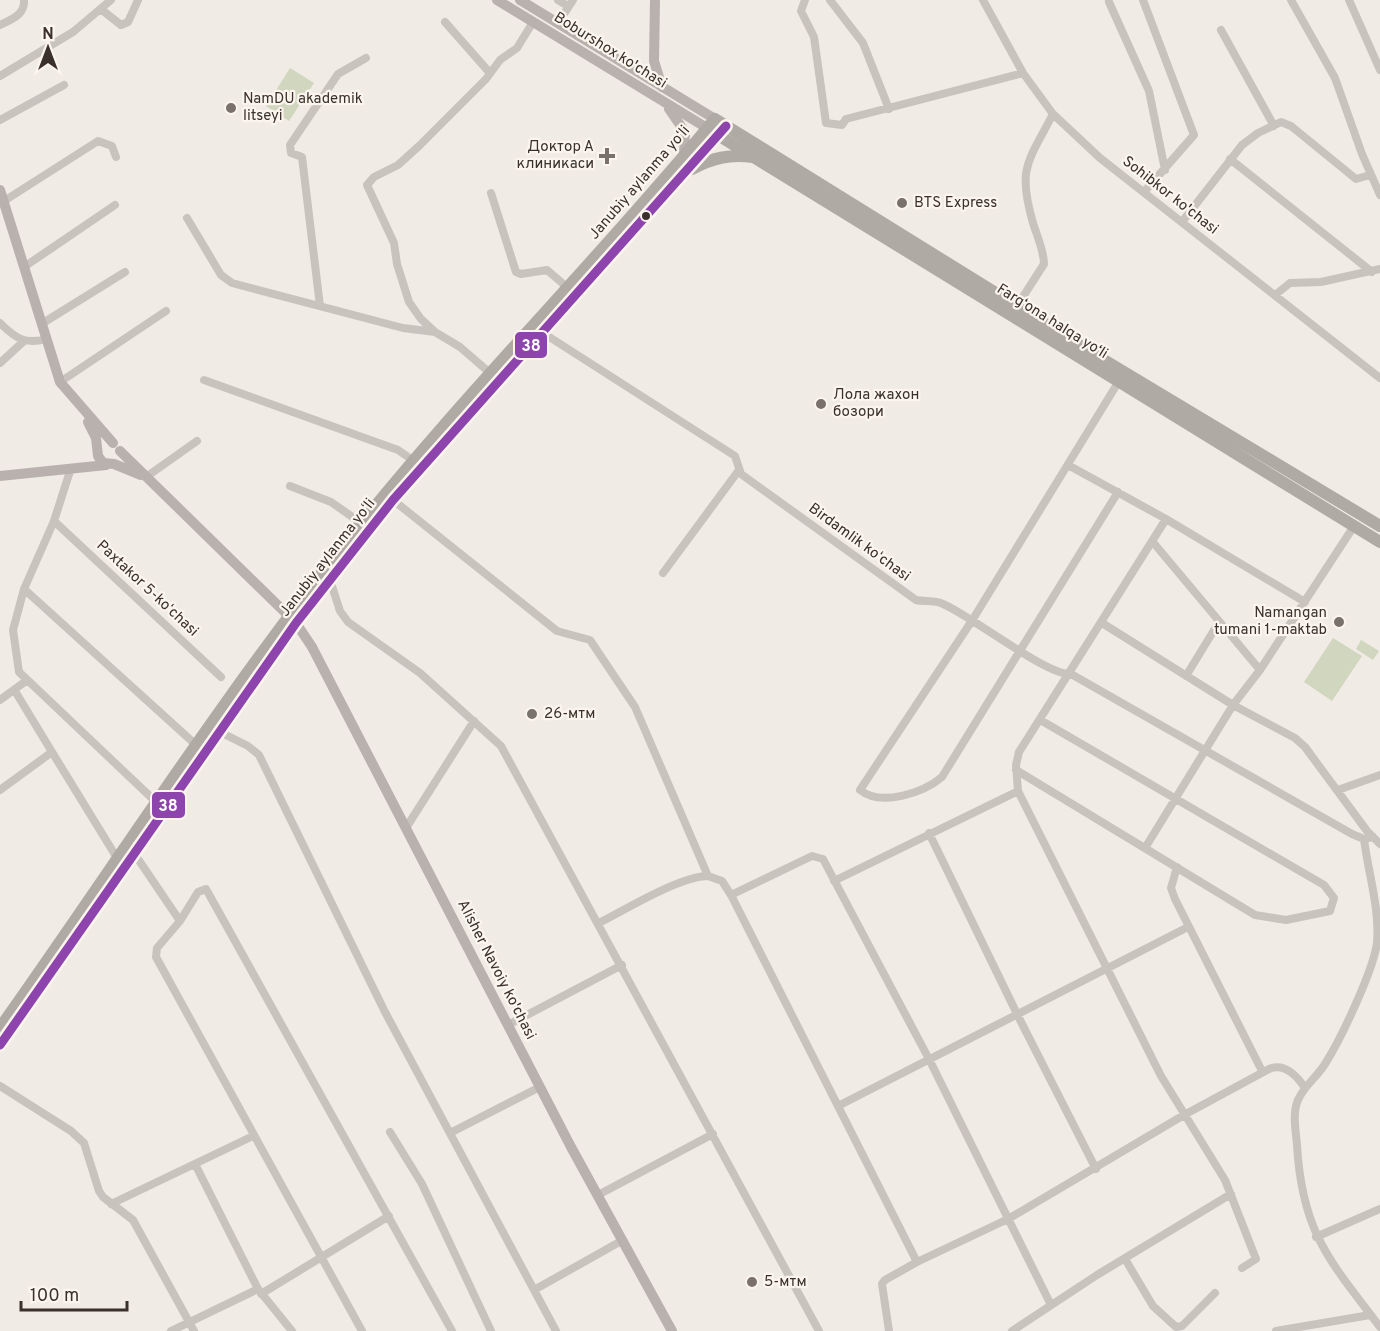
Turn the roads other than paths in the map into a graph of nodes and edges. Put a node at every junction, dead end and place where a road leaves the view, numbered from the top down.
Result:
1 (24, 0) edge
2 (111, 0) edge
3 (138, 0) edge
4 (497, 0) edge
5 (520, 0) edge
6 (558, 0) edge
7 (655, 0) edge
8 (805, 0) edge
9 (830, 0) edge
10 (983, 0) edge
11 (1143, 0) edge
12 (1291, 0) edge
13 (1349, 0) edge
14 (1109, 2) dead end
15 (570, 3) edge
16 (102, 10) junction
17 (445, 22) dead end
18 (533, 22) junction
19 (558, 23) junction
20 (0, 25) edge
21 (1221, 30) dead end
22 (366, 58) dead end
23 (1380, 70) edge
24 (489, 72) junction
25 (1023, 73) junction
26 (0, 76) edge
27 (64, 85) dead end
28 (662, 87) junction
29 (661, 100) junction
30 (889, 109) junction
31 (1053, 114) junction
32 (0, 120) edge
33 (1274, 126) junction
34 (717, 127) junction
35 (684, 156) junction
36 (116, 157) dead end
37 (758, 158) junction
38 (1230, 159) junction
39 (1165, 170) junction
40 (685, 172) junction
41 (1370, 175) junction
42 (0, 190) edge
43 (1144, 192) junction
44 (491, 193) dead end
45 (1380, 195) edge
46 (4, 201) junction
47 (115, 205) dead end
48 (187, 218) dead end
49 (1182, 222) junction
50 (24, 267) junction
51 (1376, 270) edge
52 (125, 272) dead end
53 (568, 288) junction
54 (1275, 295) junction
55 (320, 306) junction
56 (1017, 306) junction
57 (166, 311) dead end
58 (0, 323) edge
59 (43, 323) junction
60 (537, 328) junction
61 (435, 332) junction
62 (46, 339) junction
63 (24, 341) junction
64 (0, 363) edge
65 (490, 373) junction
66 (1380, 378) edge
67 (204, 380) dead end
68 (1119, 381) junction
69 (60, 382) junction
70 (81, 408) junction
71 (197, 441) dead end
72 (117, 447) junction
73 (104, 458) junction
74 (414, 461) junction
75 (1068, 465) junction
76 (71, 468) junction
77 (739, 470) junction
78 (0, 476) edge
79 (146, 477) junction
80 (290, 486) dead end
81 (1118, 492) junction
82 (393, 500) junction
83 (1166, 519) junction
84 (54, 520) junction
85 (361, 523) junction
86 (1353, 526) junction
87 (1380, 526) edge
88 (1152, 541) junction
89 (1380, 542) edge
90 (663, 573) dead end
91 (330, 580) junction
92 (24, 589) junction
93 (1305, 602) junction
94 (973, 619) junction
95 (292, 620) junction
96 (1219, 622) junction
97 (1102, 623) junction
98 (1020, 650) junction
99 (1260, 670) junction
100 (1071, 674) junction
101 (1186, 676) junction
102 (221, 677) dead end
103 (26, 681) junction
104 (15, 690) junction
105 (0, 700) edge
106 (1233, 705) junction
107 (474, 721) junction
108 (1042, 721) junction
109 (218, 731) junction
110 (195, 744) junction
111 (1204, 751) junction
112 (52, 752) junction
113 (1016, 770) junction
114 (1380, 775) edge
115 (0, 790) edge
116 (1338, 790) junction
117 (1018, 791) junction
118 (1175, 799) junction
119 (156, 802) junction
120 (406, 828) junction
121 (929, 833) junction
122 (1368, 838) junction
123 (1380, 844) edge
124 (1145, 848) junction
125 (134, 853) junction
126 (117, 858) junction
127 (1177, 867) junction
128 (708, 876) junction
129 (834, 880) junction
130 (730, 895) junction
131 (180, 921) junction
132 (599, 923) junction
133 (1188, 927) junction
134 (622, 965) junction
135 (1108, 969) junction
136 (1018, 1016) junction
137 (508, 1025) junction
138 (0, 1028) edge
139 (0, 1046) edge
140 (930, 1061) junction
141 (1262, 1071) junction
142 (0, 1086) edge
143 (540, 1088) junction
144 (1305, 1088) junction
145 (838, 1106) junction
146 (1184, 1115) junction
147 (390, 1132) dead end
148 (450, 1133) junction
149 (713, 1134) junction
150 (253, 1136) junction
151 (195, 1164) junction
152 (1096, 1169) junction
153 (1231, 1194) junction
154 (597, 1195) junction
155 (111, 1204) junction
156 (1380, 1209) edge
157 (389, 1216) junction
158 (1008, 1219) junction
159 (1316, 1238) junction
160 (623, 1240) junction
161 (320, 1258) junction
162 (1125, 1259) junction
163 (917, 1262) junction
164 (1242, 1268) dead end
165 (534, 1290) junction
166 (260, 1292) junction
167 (1215, 1293) dead end
168 (1052, 1305) junction
169 (1370, 1315) junction
170 (187, 1323) junction
171 (1380, 1328) edge
172 (171, 1331) edge
173 (194, 1331) edge
174 (292, 1331) edge
175 (362, 1331) edge
176 (452, 1331) edge
177 (491, 1331) edge
178 (556, 1331) edge
179 (672, 1331) edge
180 (819, 1331) edge
181 (889, 1331) edge
182 (1012, 1331) edge
183 (1276, 1331) edge

1 - 20 street
2 - 16 street
3 - 16 street
4 - 18 main road, Boburshox ko'chasi
5 - 19 main road
6 - 15 street
7 - 28 main road
8 - 30 street
9 - 30 street
10 - 25 street, Sohibkor ko'chasi
11 - 39 street
12 - 41 street
13 - 23 street
14 - 39 street
15 - 19 street
16 - 26 street
17 - 24 street
18 - 24 street
18 - 29 main road, Boburshox ko'chasi
19 - 28 main road
21 - 33 street
22 - 55 street
24 - 61 street
25 - 30 street
25 - 31 street, Sohibkor ko'chasi
27 - 32 street
28 - 34 main road
29 - 34 main road, Boburshox ko'chasi
29 - 35 main road
31 - 43 street, Sohibkor ko'chasi
31 - 56 street
33 - 38 street
33 - 41 street
34 - 35 highway, Janubiy aylanma yoʻli
34 - 37 highway, Farg‘ona halqa yo‘li
34 - 40 highway, Janubiy aylanma yoʻli
34 - 56 highway, Farg‘ona halqa yo‘li
35 - 53 highway, Janubiy aylanma yoʻli
36 - 46 street
37 - 40 highway
37 - 68 highway, Farg‘ona halqa yo‘li
38 - 49 street
38 - 51 street
39 - 43 street
40 - 60 highway, Janubiy aylanma yoʻli
41 - 45 street
42 - 46 main road
43 - 49 street, Sohibkor ko'chasi
44 - 53 street
46 - 50 main road
47 - 50 street
48 - 55 street
49 - 54 street, Sohibkor ko'chasi
50 - 59 main road
51 - 54 street
52 - 59 street
53 - 60 highway, Janubiy aylanma yoʻli
54 - 66 street, Sohibkor ko'chasi
55 - 61 street
56 - 87 highway, Farg‘ona halqa yo‘li
57 - 69 street
58 - 63 street
59 - 62 main road
60 - 65 highway, Janubiy aylanma yoʻli
60 - 77 street, Birdamlik koʻchasi
60 - 82 highway, Janubiy aylanma yoʻli
61 - 65 street
62 - 63 street
62 - 69 main road
63 - 64 street
65 - 74 highway, Janubiy aylanma yoʻli
67 - 74 street
68 - 75 street
68 - 86 highway, Farg‘ona halqa yo‘li
69 - 70 main road
70 - 72 main road, Alisher Navoiy ko'chasi
70 - 73 main road
71 - 79 street
72 - 73 main road
72 - 73 main road
72 - 79 main road, Alisher Navoiy ko'chasi
73 - 76 main road
73 - 79 main road
74 - 85 highway, Janubiy aylanma yoʻli
75 - 81 street
75 - 94 street
76 - 78 main road
76 - 84 street
77 - 90 street
77 - 94 street, Birdamlik koʻchasi
79 - 95 main road, Alisher Navoiy ko'chasi
80 - 85 street
81 - 83 street
81 - 98 street
82 - 91 highway, Janubiy aylanma yoʻli
82 - 128 street
83 - 88 street
83 - 93 street
84 - 92 street
84 - 102 street, Paxtakor 5-koʻchasi
85 - 95 highway, Janubiy aylanma yoʻli
86 - 89 highway, Farg‘ona halqa yo‘li
86 - 93 street
88 - 96 street
88 - 97 street
91 - 95 highway, Janubiy aylanma yoʻli
91 - 107 street
92 - 103 street
92 - 110 street
93 - 99 street
94 - 98 street, Birdamlik koʻchasi
94 - 98 street
95 - 109 highway, Janubiy aylanma yoʻli
95 - 110 highway, Janubiy aylanma yoʻli
95 - 120 main road, Alisher Navoiy ko'chasi
96 - 99 street
96 - 101 street
97 - 100 street
97 - 101 street
98 - 100 street, Birdamlik koʻchasi
99 - 106 street
100 - 108 street
100 - 111 street, Birdamlik koʻchasi
101 - 106 street
103 - 104 street
103 - 119 street
104 - 105 street
104 - 112 street
106 - 111 street
106 - 116 street
107 - 120 street
107 - 132 street
108 - 113 street
108 - 118 street
109 - 125 highway, Janubiy aylanma yoʻli
109 - 148 street
110 - 119 highway, Janubiy aylanma yoʻli
111 - 118 street
111 - 122 street, Birdamlik koʻchasi
112 - 115 street
112 - 126 street
113 - 117 street
113 - 124 street
114 - 116 street
116 - 122 street
117 - 121 street
117 - 135 street
118 - 124 street
118 - 127 street
119 - 126 highway, Janubiy aylanma yoʻli
120 - 137 main road, Alisher Navoiy ko'chasi
121 - 129 street
121 - 136 street
122 - 123 street
122 - 144 street
124 - 127 street
125 - 131 street
125 - 139 highway, Janubiy aylanma yoʻli
126 - 138 highway, Janubiy aylanma yoʻli
127 - 133 street
128 - 130 street
128 - 132 street
129 - 130 street
129 - 140 street
130 - 145 street
131 - 150 street
131 - 157 street
132 - 134 street
133 - 135 street
133 - 141 street
134 - 137 street
134 - 149 street
135 - 136 street
135 - 146 street
136 - 140 street
136 - 152 street
137 - 143 main road, Alisher Navoiy ko'chasi
140 - 145 street
140 - 158 street
141 - 144 street
141 - 146 street
142 - 155 street
143 - 148 street
143 - 154 main road, Alisher Navoiy ko'chasi
144 - 159 street
145 - 163 street
146 - 152 street
146 - 153 street
147 - 177 street
148 - 165 street
149 - 154 street
149 - 180 street
150 - 151 street
150 - 161 street
151 - 155 street
151 - 166 street
152 - 158 street
153 - 162 street
153 - 164 street
154 - 160 main road, Alisher Navoiy ko'chasi
155 - 170 street
156 - 159 street
157 - 161 street
157 - 176 street
158 - 163 street
158 - 168 street
159 - 169 street
160 - 165 street
160 - 179 main road, Alisher Navoiy ko'chasi
161 - 166 street
161 - 175 street
162 - 167 street
162 - 168 street
163 - 181 street
165 - 178 street
166 - 170 street
166 - 174 street
168 - 182 street
169 - 171 street
169 - 183 street
170 - 172 street
170 - 173 street

